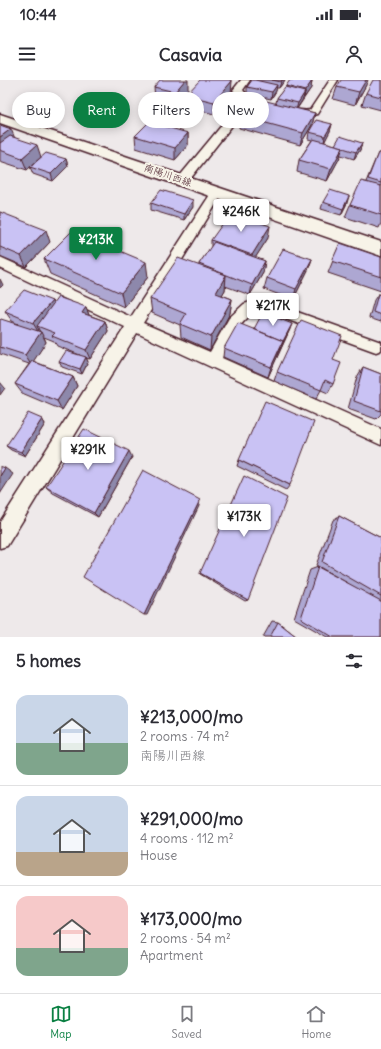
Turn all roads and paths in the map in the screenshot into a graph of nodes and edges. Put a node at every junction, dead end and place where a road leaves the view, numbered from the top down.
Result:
1 (246, 80) edge
2 (334, 80) edge
3 (240, 92) edge
4 (269, 106) edge
5 (0, 118) edge
6 (225, 128) edge
7 (183, 180) junction
8 (218, 193) junction
9 (381, 249) edge
10 (0, 262) edge
11 (134, 326) junction
12 (376, 346) dead end
13 (213, 361) junction
14 (381, 437) edge
15 (0, 539) edge

1 - 3 lane
2 - 4 lane
5 - 7 main road, 南陽川西線
6 - 7 lane
7 - 8 main road, 南陽川西線
8 - 9 main road, 南陽川西線
8 - 11 lane
10 - 11 lane
11 - 13 lane
11 - 15 lane
12 - 13 lane
13 - 14 lane

